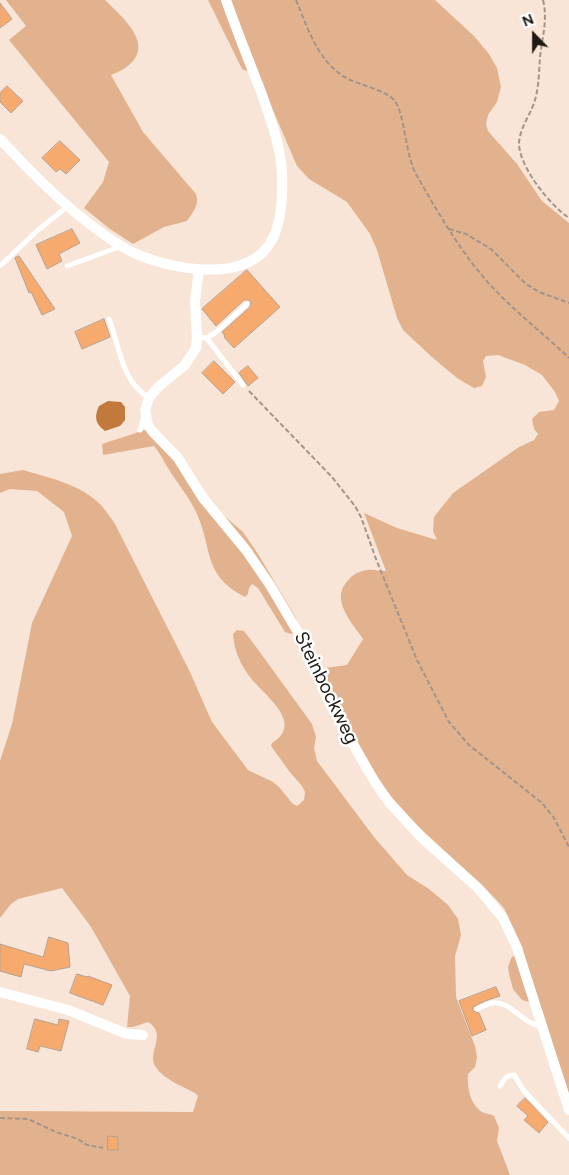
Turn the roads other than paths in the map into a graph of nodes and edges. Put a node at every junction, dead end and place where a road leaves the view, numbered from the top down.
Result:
1 (226, 0) edge
2 (0, 139) edge
3 (68, 206) junction
4 (122, 246) junction
5 (1, 265) edge
6 (67, 266) dead end
7 (199, 269) junction
8 (247, 304) dead end
9 (109, 319) dead end
10 (202, 338) junction
11 (243, 385) road end
12 (149, 398) junction
13 (145, 413) junction
14 (140, 430) dead end
15 (0, 992) edge
16 (477, 1009) dead end
17 (542, 1026) junction
18 (143, 1035) dead end
19 (500, 1086) dead end
20 (569, 1110) edge
21 (569, 1138) edge

1 - 7 street
2 - 3 street
3 - 4 street
3 - 5 lane
4 - 6 lane
4 - 7 street
7 - 10 street
8 - 10 lane
9 - 12 lane
10 - 11 lane
10 - 12 street
12 - 13 street
13 - 14 lane
13 - 17 street, Steinbockweg
15 - 18 street
16 - 17 lane
17 - 20 street, Steinbockweg
19 - 21 lane

